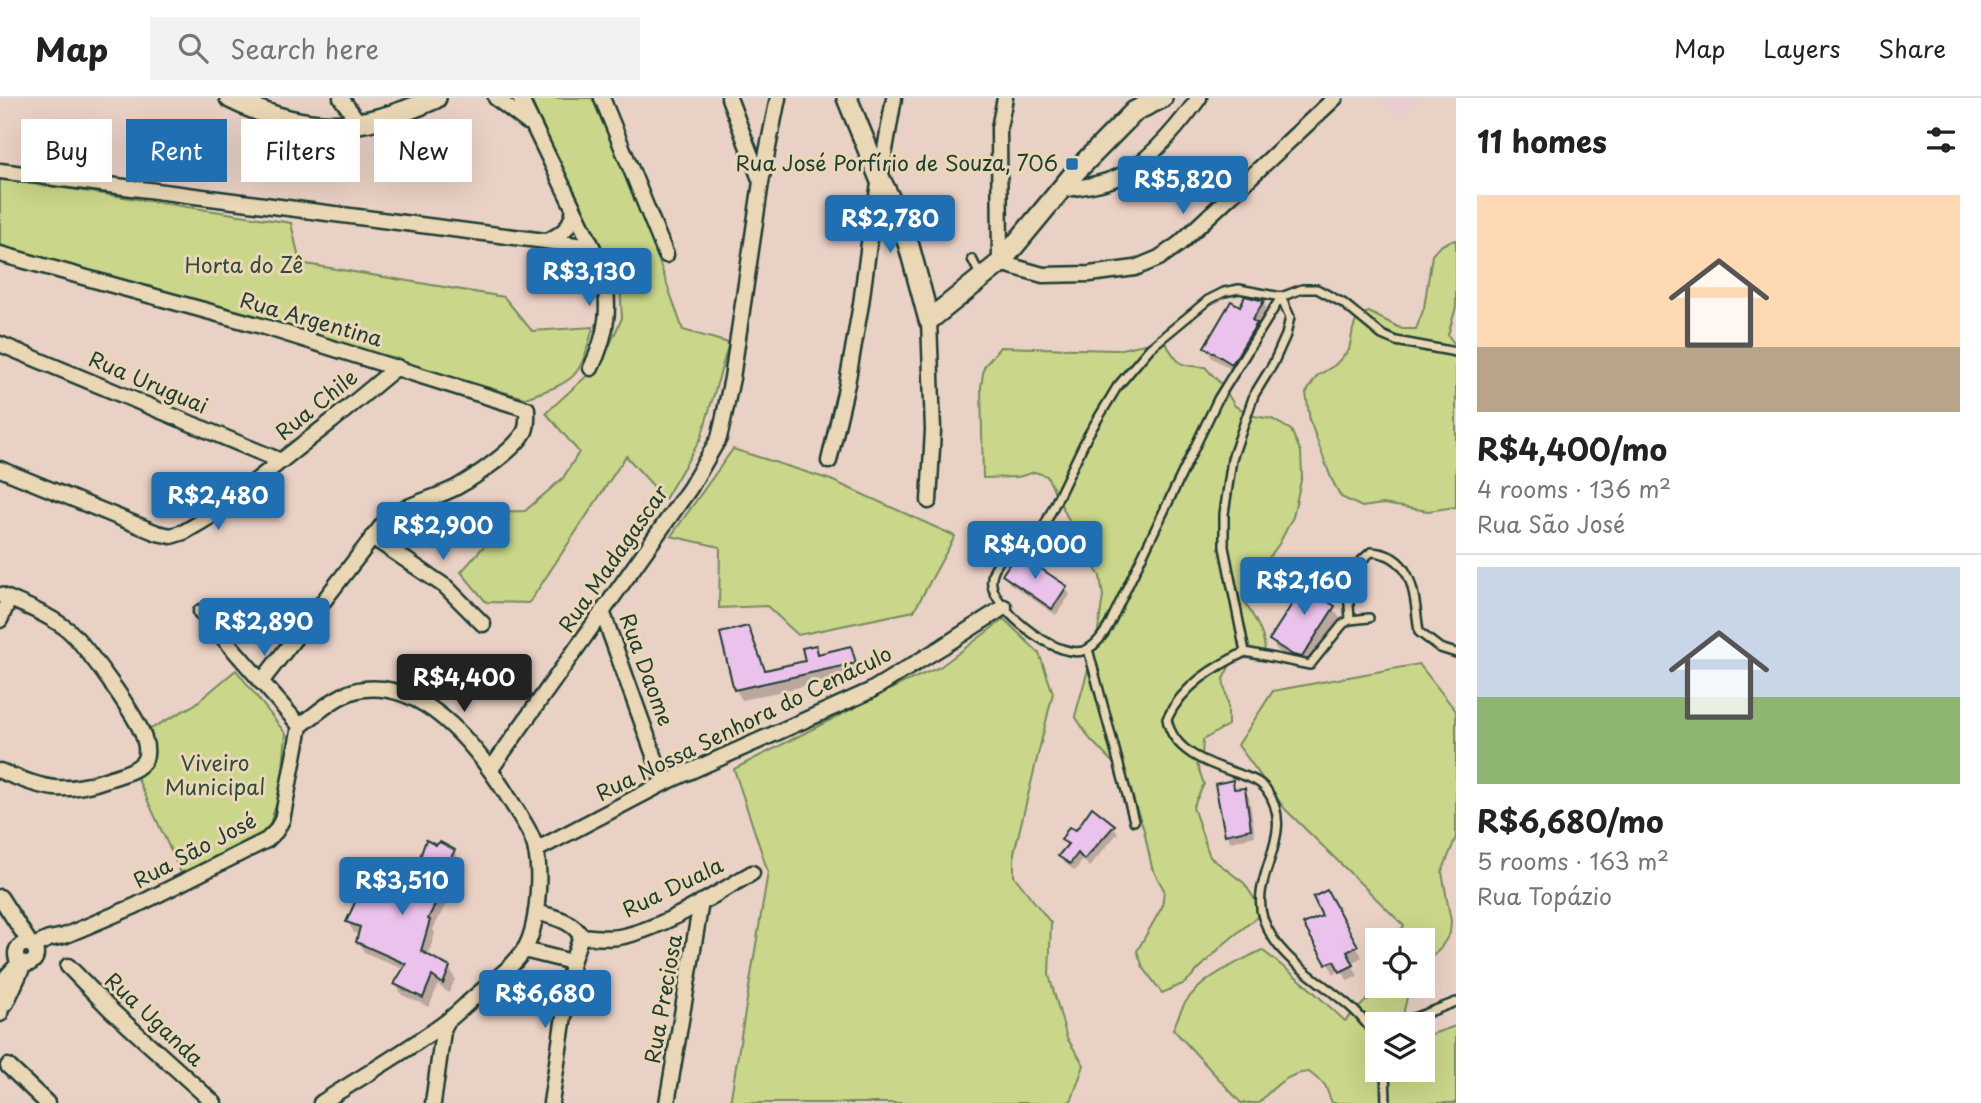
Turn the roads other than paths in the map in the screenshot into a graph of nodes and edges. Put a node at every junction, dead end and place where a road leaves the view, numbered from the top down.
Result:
1 (230, 98) edge
2 (341, 98) edge
3 (436, 98) edge
4 (496, 98) edge
5 (520, 98) edge
6 (601, 98) edge
7 (729, 98) edge
8 (778, 98) edge
9 (847, 98) edge
10 (894, 98) edge
11 (1005, 98) edge
12 (1162, 98) edge
13 (1199, 98) edge
14 (1335, 98) edge
15 (891, 117) junction
16 (282, 119) edge
17 (356, 119) edge
18 (360, 123) edge
19 (533, 128) junction
20 (866, 144) junction
21 (0, 171) edge
22 (880, 179) junction
23 (761, 181) junction
24 (1060, 190) junction
25 (895, 208) junction
26 (574, 210) junction
27 (870, 236) junction
28 (549, 240) junction
29 (592, 247) junction
30 (0, 254) edge
31 (666, 255) dead end
32 (972, 258) dead end
33 (1000, 262) junction
34 (982, 278) junction
35 (1281, 297) junction
36 (929, 320) junction
37 (0, 344) edge
38 (1456, 352) edge
39 (397, 367) junction
40 (591, 368) dead end
41 (281, 461) junction
42 (829, 461) dead end
43 (0, 469) edge
44 (929, 501) dead end
45 (372, 537) junction
46 (1038, 539) junction
47 (1062, 552) dead end
48 (4, 597) edge
49 (1004, 607) junction
50 (603, 611) junction
51 (201, 612) dead end
52 (1369, 618) dead end
53 (1350, 620) junction
54 (0, 621) edge
55 (483, 624) dead end
56 (1088, 649) junction
57 (1245, 652) junction
58 (1456, 653) edge
59 (261, 682) junction
60 (300, 726) junction
61 (491, 769) junction
62 (0, 771) edge
63 (664, 783) junction
64 (1134, 821) dead end
65 (536, 850) junction
66 (752, 873) dead end
67 (0, 897) edge
68 (701, 902) junction
69 (536, 912) junction
70 (581, 936) junction
71 (524, 950) junction
72 (27, 953) junction
73 (572, 962) junction
74 (68, 966) dead end
75 (1456, 1002) edge
76 (1430, 1012) edge
77 (0, 1014) edge
78 (1365, 1022) edge
79 (444, 1024) junction
80 (8, 1066) dead end
81 (1385, 1082) edge
82 (47, 1103) edge
83 (214, 1103) edge
84 (321, 1103) edge
85 (433, 1103) edge
86 (551, 1103) edge
87 (667, 1103) edge
88 (1386, 1103) edge

1 - 16 main road
2 - 17 street
3 - 18 main road
4 - 19 street
5 - 19 street
6 - 31 street
7 - 23 street
8 - 23 street, Rua Madagascar
9 - 20 main road
10 - 15 street
11 - 33 street
12 - 24 main road
13 - 24 street
14 - 33 street
15 - 20 street
15 - 22 street
19 - 26 street
20 - 22 main road
21 - 28 street
22 - 25 main road
22 - 27 street
23 - 50 street, Rua Madagascar
24 - 33 main road
25 - 27 street
25 - 36 main road
26 - 28 street
26 - 29 street
27 - 42 street
28 - 29 street
29 - 40 street
30 - 39 street, Rua Argentina
32 - 34 lane
33 - 34 main road
34 - 36 main road
35 - 38 lane
35 - 46 lane
35 - 56 lane
35 - 57 lane
36 - 44 street
37 - 41 street, Rua Uruguai
39 - 41 street, Rua Chile
39 - 45 street, Rua Argentina
41 - 43 street, Rua Chile
45 - 55 street
45 - 59 street
46 - 47 lane
46 - 49 lane
48 - 54 street
48 - 62 street
49 - 56 lane
49 - 63 street, Rua Nossa Senhora do Cenáculo
50 - 61 street, Rua Madagascar
50 - 63 street, Rua Daome
51 - 59 street
52 - 53 lane
53 - 57 lane
53 - 58 lane
56 - 64 lane
57 - 78 lane
59 - 60 street
60 - 61 street
60 - 72 street, Rua São José
61 - 65 street
63 - 65 street, Rua Nossa Senhora do Cenáculo
65 - 69 street
66 - 68 street, Rua Duala
67 - 72 street
68 - 70 street, Rua Duala
68 - 87 street, Rua Preciosa
69 - 70 street
69 - 71 street
70 - 73 street
71 - 73 street
71 - 79 street
72 - 77 street
73 - 86 street
74 - 83 street, Rua Uganda
75 - 76 lane
79 - 84 street
79 - 85 street
80 - 82 street
81 - 88 lane

